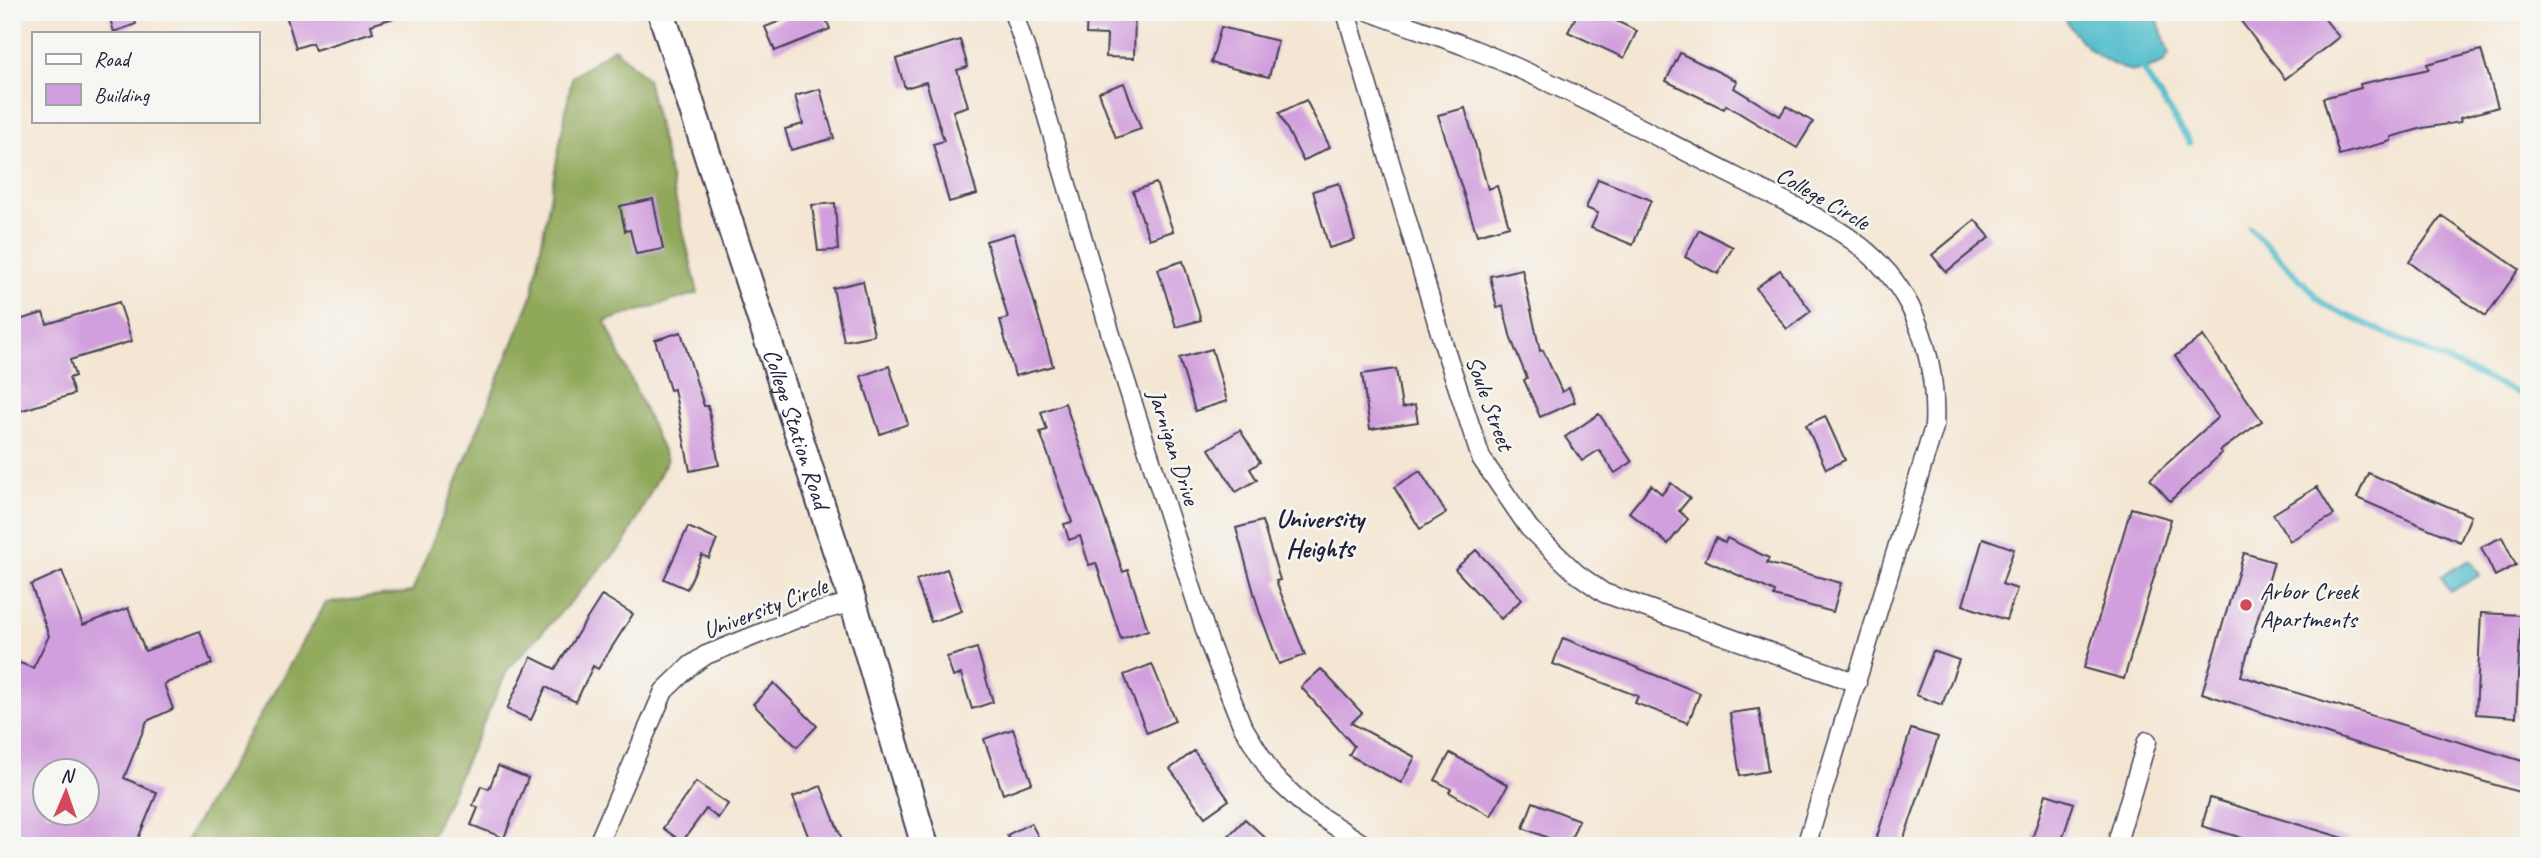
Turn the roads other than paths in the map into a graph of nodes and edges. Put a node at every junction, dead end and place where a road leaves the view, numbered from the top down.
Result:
1 (661, 12) edge
2 (1013, 12) edge
3 (1346, 12) edge
4 (1370, 12) edge
5 (853, 602) junction
6 (1857, 683) junction
7 (2147, 741) dead end
8 (597, 846) edge
9 (925, 846) edge
10 (1366, 846) edge
11 (1806, 846) edge
12 (2116, 846) edge

1 - 5 main road, College Station Road
2 - 10 street, Jarnigan Drive
3 - 6 street, Soule Street
4 - 6 street, College Circle
5 - 8 street, University Circle
5 - 9 main road, College Station Road
6 - 11 street, College Circle
7 - 12 street

